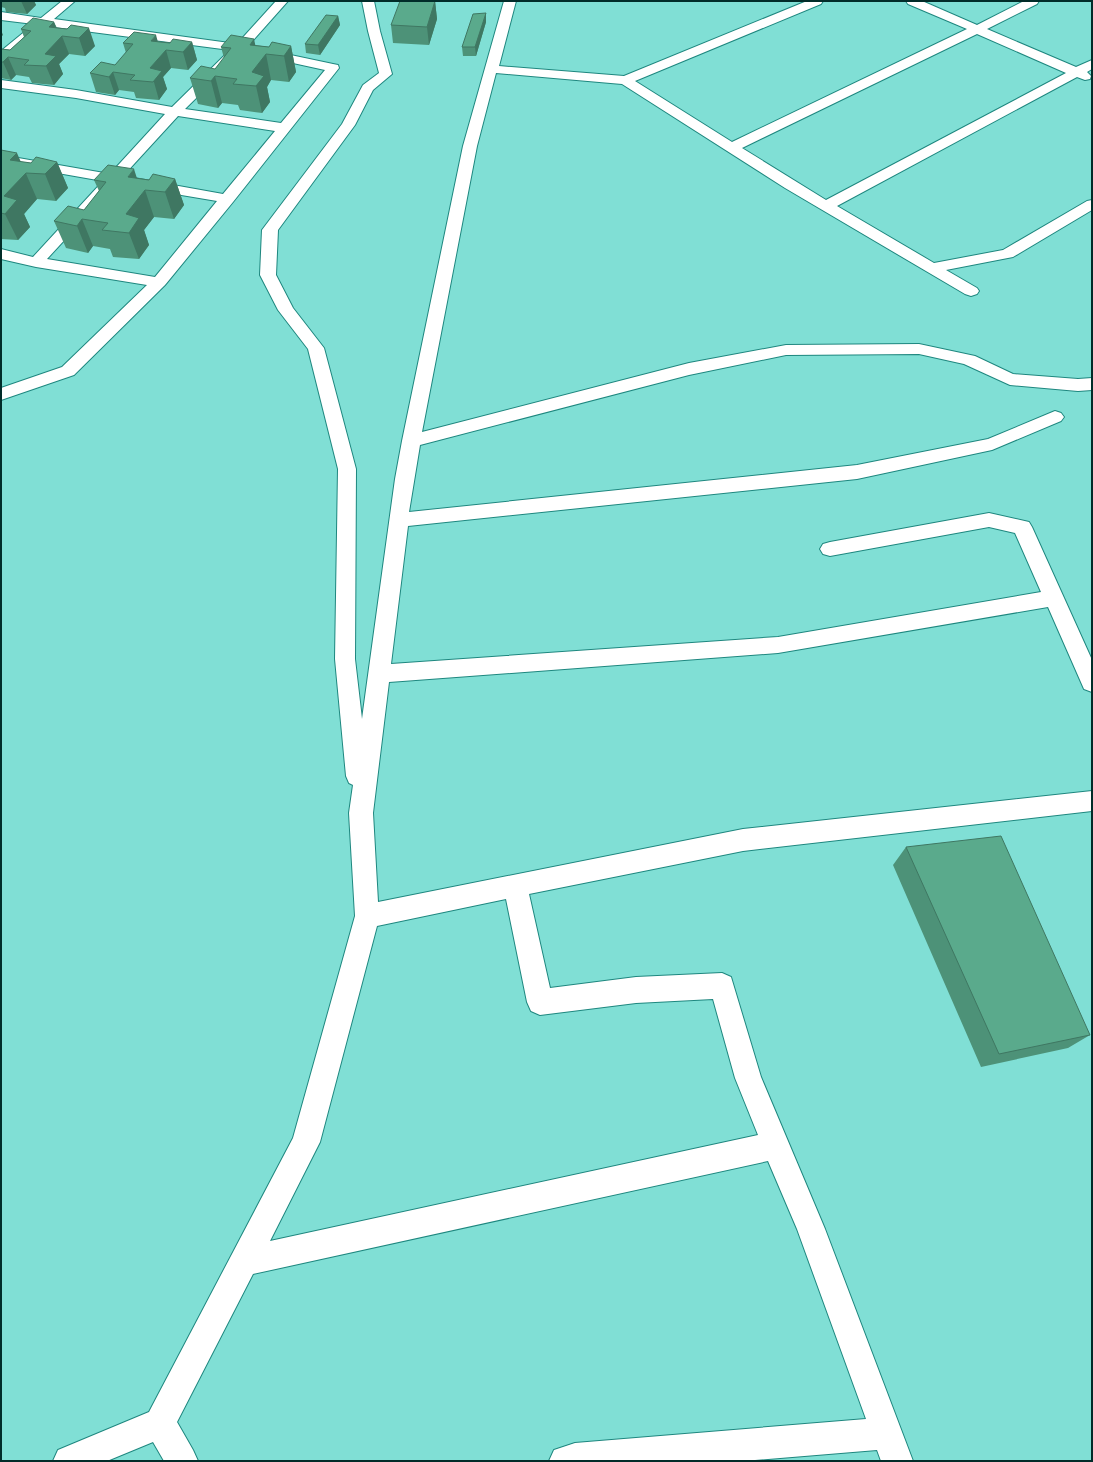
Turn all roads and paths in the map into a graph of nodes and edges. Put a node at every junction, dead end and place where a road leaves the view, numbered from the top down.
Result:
1 (69, 1) edge
2 (282, 1) edge
3 (368, 1) edge
4 (510, 1) edge
5 (817, 1) edge
6 (912, 1) edge
7 (1032, 1) edge
8 (1, 16) edge
9 (44, 21) junction
10 (977, 29) junction
11 (240, 48) junction
12 (1, 57) edge
13 (1092, 64) edge
14 (492, 69) junction
15 (1076, 72) junction
16 (1092, 79) edge
17 (625, 80) junction
18 (1, 84) edge
19 (175, 112) junction
20 (285, 128) junction
21 (731, 148) junction
22 (1, 159) edge
23 (112, 178) junction
24 (228, 199) junction
25 (1092, 204) edge
26 (826, 206) junction
27 (1, 254) edge
28 (36, 262) junction
29 (931, 268) junction
30 (159, 282) junction
31 (971, 291) dead end
32 (1092, 384) edge
33 (1, 394) edge
34 (1055, 417) dead end
35 (411, 442) junction
36 (398, 520) junction
37 (830, 549) dead end
38 (1054, 598) junction
39 (379, 674) junction
40 (1092, 683) edge
41 (1092, 801) edge
42 (361, 813) junction
43 (515, 886) junction
44 (367, 916) junction
45 (776, 1145) junction
46 (244, 1261) junction
47 (160, 1423) junction
48 (892, 1447) edge
49 (69, 1461) edge
50 (182, 1461) edge
51 (565, 1461) edge

1 - 9 street
2 - 11 street
3 - 42 street
4 - 14 street
5 - 17 street
6 - 10 street
7 - 10 street
8 - 9 street
9 - 11 street
9 - 12 street
10 - 15 street
10 - 21 street
11 - 19 street
11 - 20 street
13 - 15 street
14 - 17 street
14 - 35 street
15 - 16 street
15 - 26 street
17 - 21 street
18 - 19 street
19 - 20 street
19 - 23 street
20 - 24 street
21 - 26 street
22 - 23 street
23 - 24 street
23 - 28 street
24 - 30 street
25 - 29 street
26 - 29 street
27 - 28 street
28 - 30 street
29 - 31 street
30 - 33 street
32 - 35 street
34 - 36 street
35 - 36 street
36 - 39 street
37 - 38 street
38 - 39 street
38 - 40 street
39 - 42 street
41 - 43 street
42 - 44 street
43 - 44 street
43 - 45 street
44 - 46 street
45 - 46 street
45 - 48 street
46 - 47 street
47 - 49 street
47 - 50 street
48 - 51 street

